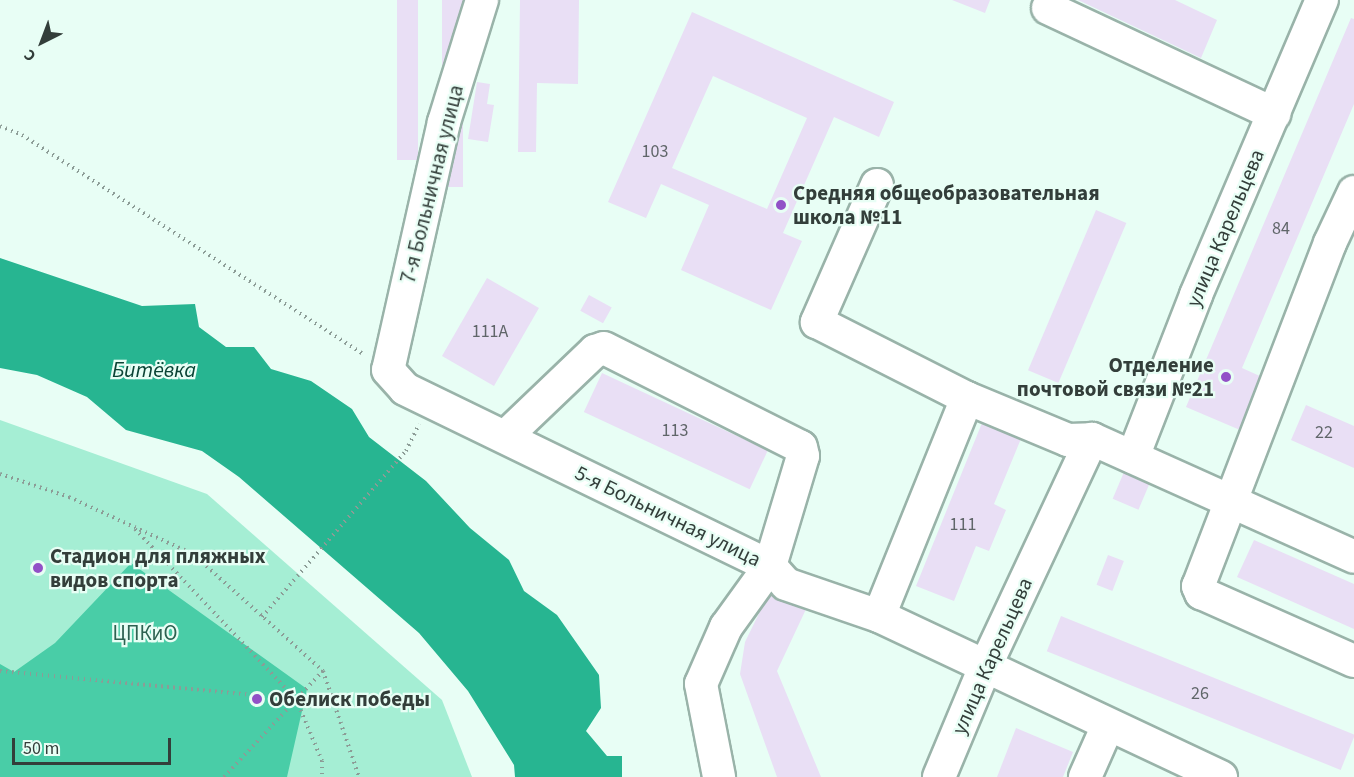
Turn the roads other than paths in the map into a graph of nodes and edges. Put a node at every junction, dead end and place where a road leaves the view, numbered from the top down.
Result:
1 (482, 0) edge
2 (1322, 0) edge
3 (1048, 9) dead end
4 (1274, 114) junction
5 (877, 185) dead end
6 (1354, 192) edge
7 (388, 370) joint
8 (967, 398) junction
9 (506, 436) junction
10 (1092, 439) junction
11 (1133, 457) junction
12 (1231, 502) junction
13 (1354, 557) edge
14 (770, 566) junction
15 (879, 616) junction
16 (1354, 661) edge
17 (985, 668) junction
18 (1108, 725) junction
19 (1171, 767) edge
20 (719, 777) edge
21 (939, 777) edge
22 (1085, 777) edge
23 (1221, 777) edge

1 - 7 street, 7-я Больничная улица
2 - 4 street, улица Карельцева
3 - 4 street
4 - 11 street, улица Карельцева
5 - 8 street
6 - 12 street
7 - 9 street, 5-я Больничная улица
8 - 10 street
8 - 15 street
9 - 14 street, 5-я Больничная улица
9 - 14 street
10 - 11 street
10 - 17 street, улица Карельцева
11 - 12 street
12 - 13 street
12 - 16 street
14 - 15 street, 5-я Больничная улица
14 - 20 street
15 - 17 street, 5-я Больничная улица
17 - 18 street, 5-я Больничная улица
17 - 21 street, улица Карельцева
18 - 19 street, 5-я Больничная улица
18 - 22 street
19 - 23 street, 5-я Больничная улица

